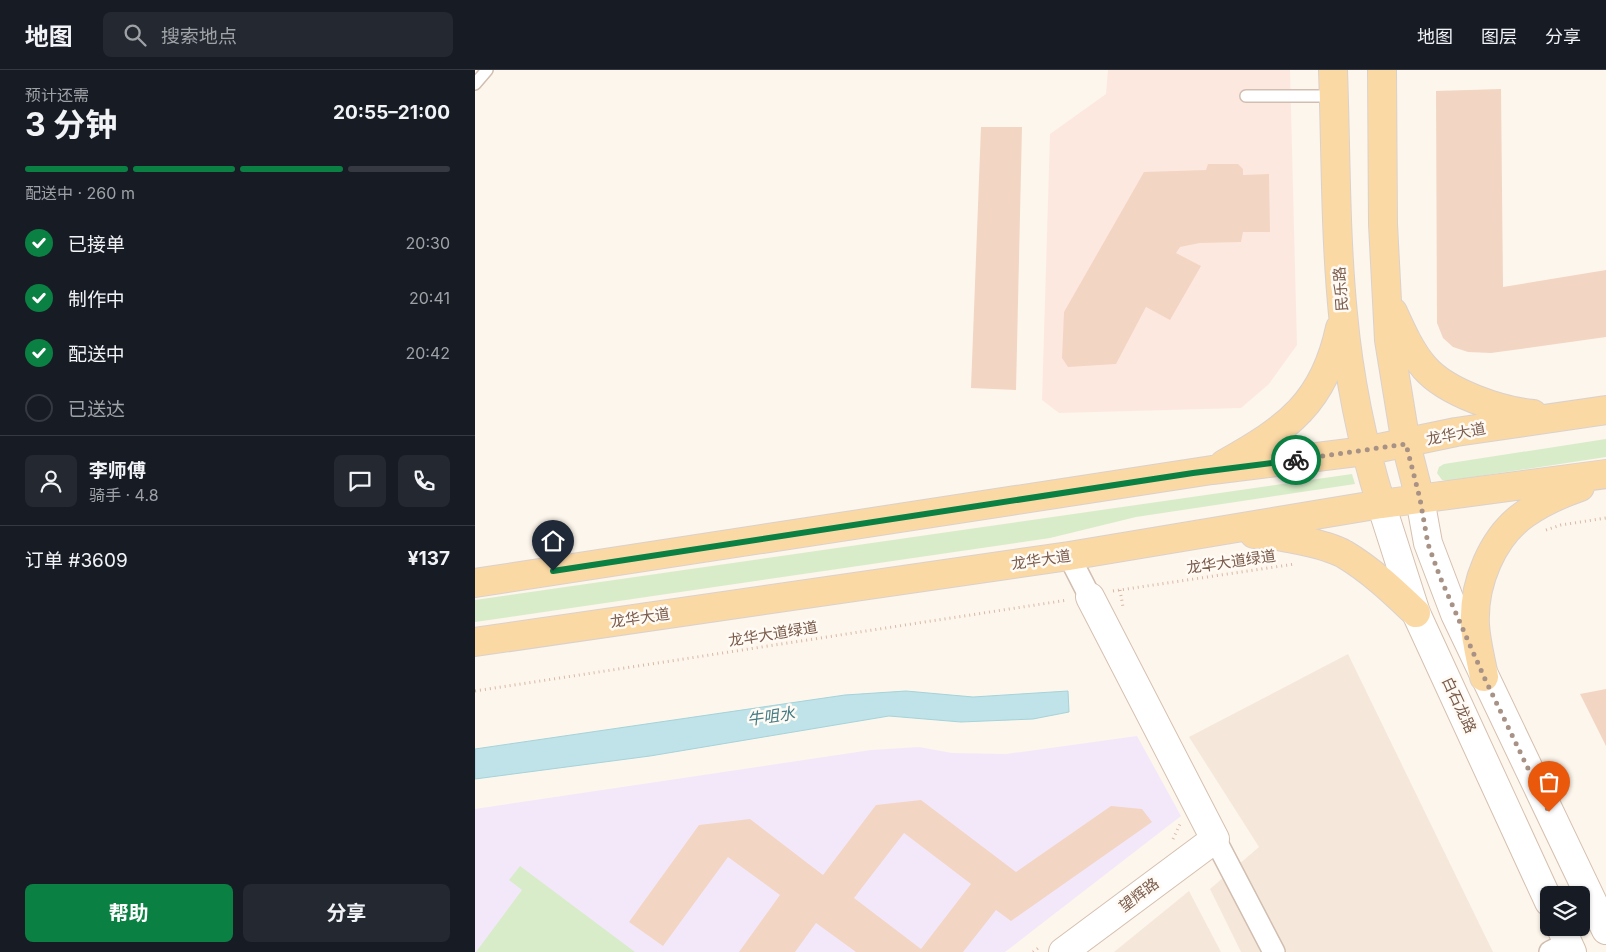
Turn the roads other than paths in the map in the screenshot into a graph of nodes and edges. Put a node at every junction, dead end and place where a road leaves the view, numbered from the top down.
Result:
1 (487, 70) edge
2 (1382, 70) edge
3 (1334, 83) edge
4 (475, 84) edge
5 (1247, 96) dead end
6 (1388, 302) junction
7 (1343, 315) junction
8 (1606, 410) edge
9 (1565, 416) junction
10 (1406, 444) junction
11 (1365, 451) junction
12 (1212, 470) junction
13 (1606, 475) edge
14 (1420, 499) junction
15 (1381, 504) junction
16 (1207, 533) junction
17 (1069, 556) junction
18 (475, 583) edge
19 (1087, 598) joint
20 (1416, 613) junction
21 (475, 642) edge
22 (1484, 677) junction
23 (1215, 838) junction
24 (1542, 886) edge
25 (1606, 930) edge
26 (1056, 946) edge
27 (1274, 952) edge

1 - 4 lane
2 - 6 main road
3 - 5 lane
3 - 7 main road, 民乐路
6 - 9 main road
6 - 10 main road
7 - 11 main road, 民乐路
7 - 12 main road
8 - 9 main road, 龙华大道
9 - 10 main road, 龙华大道
10 - 11 main road, 龙华大道
10 - 14 main road
11 - 12 main road, 龙华大道
11 - 15 main road, 民乐路
12 - 18 main road, 龙华大道
13 - 14 main road, 龙华大道
13 - 22 main road
14 - 15 main road, 龙华大道
14 - 22 main road
15 - 16 main road, 龙华大道
15 - 20 main road, 白石龙路
16 - 17 main road, 龙华大道
16 - 20 main road
17 - 19 street
17 - 21 main road, 龙华大道
19 - 23 main road
20 - 24 main road, 白石龙路
22 - 25 main road
23 - 26 main road, 望辉路
23 - 27 street

